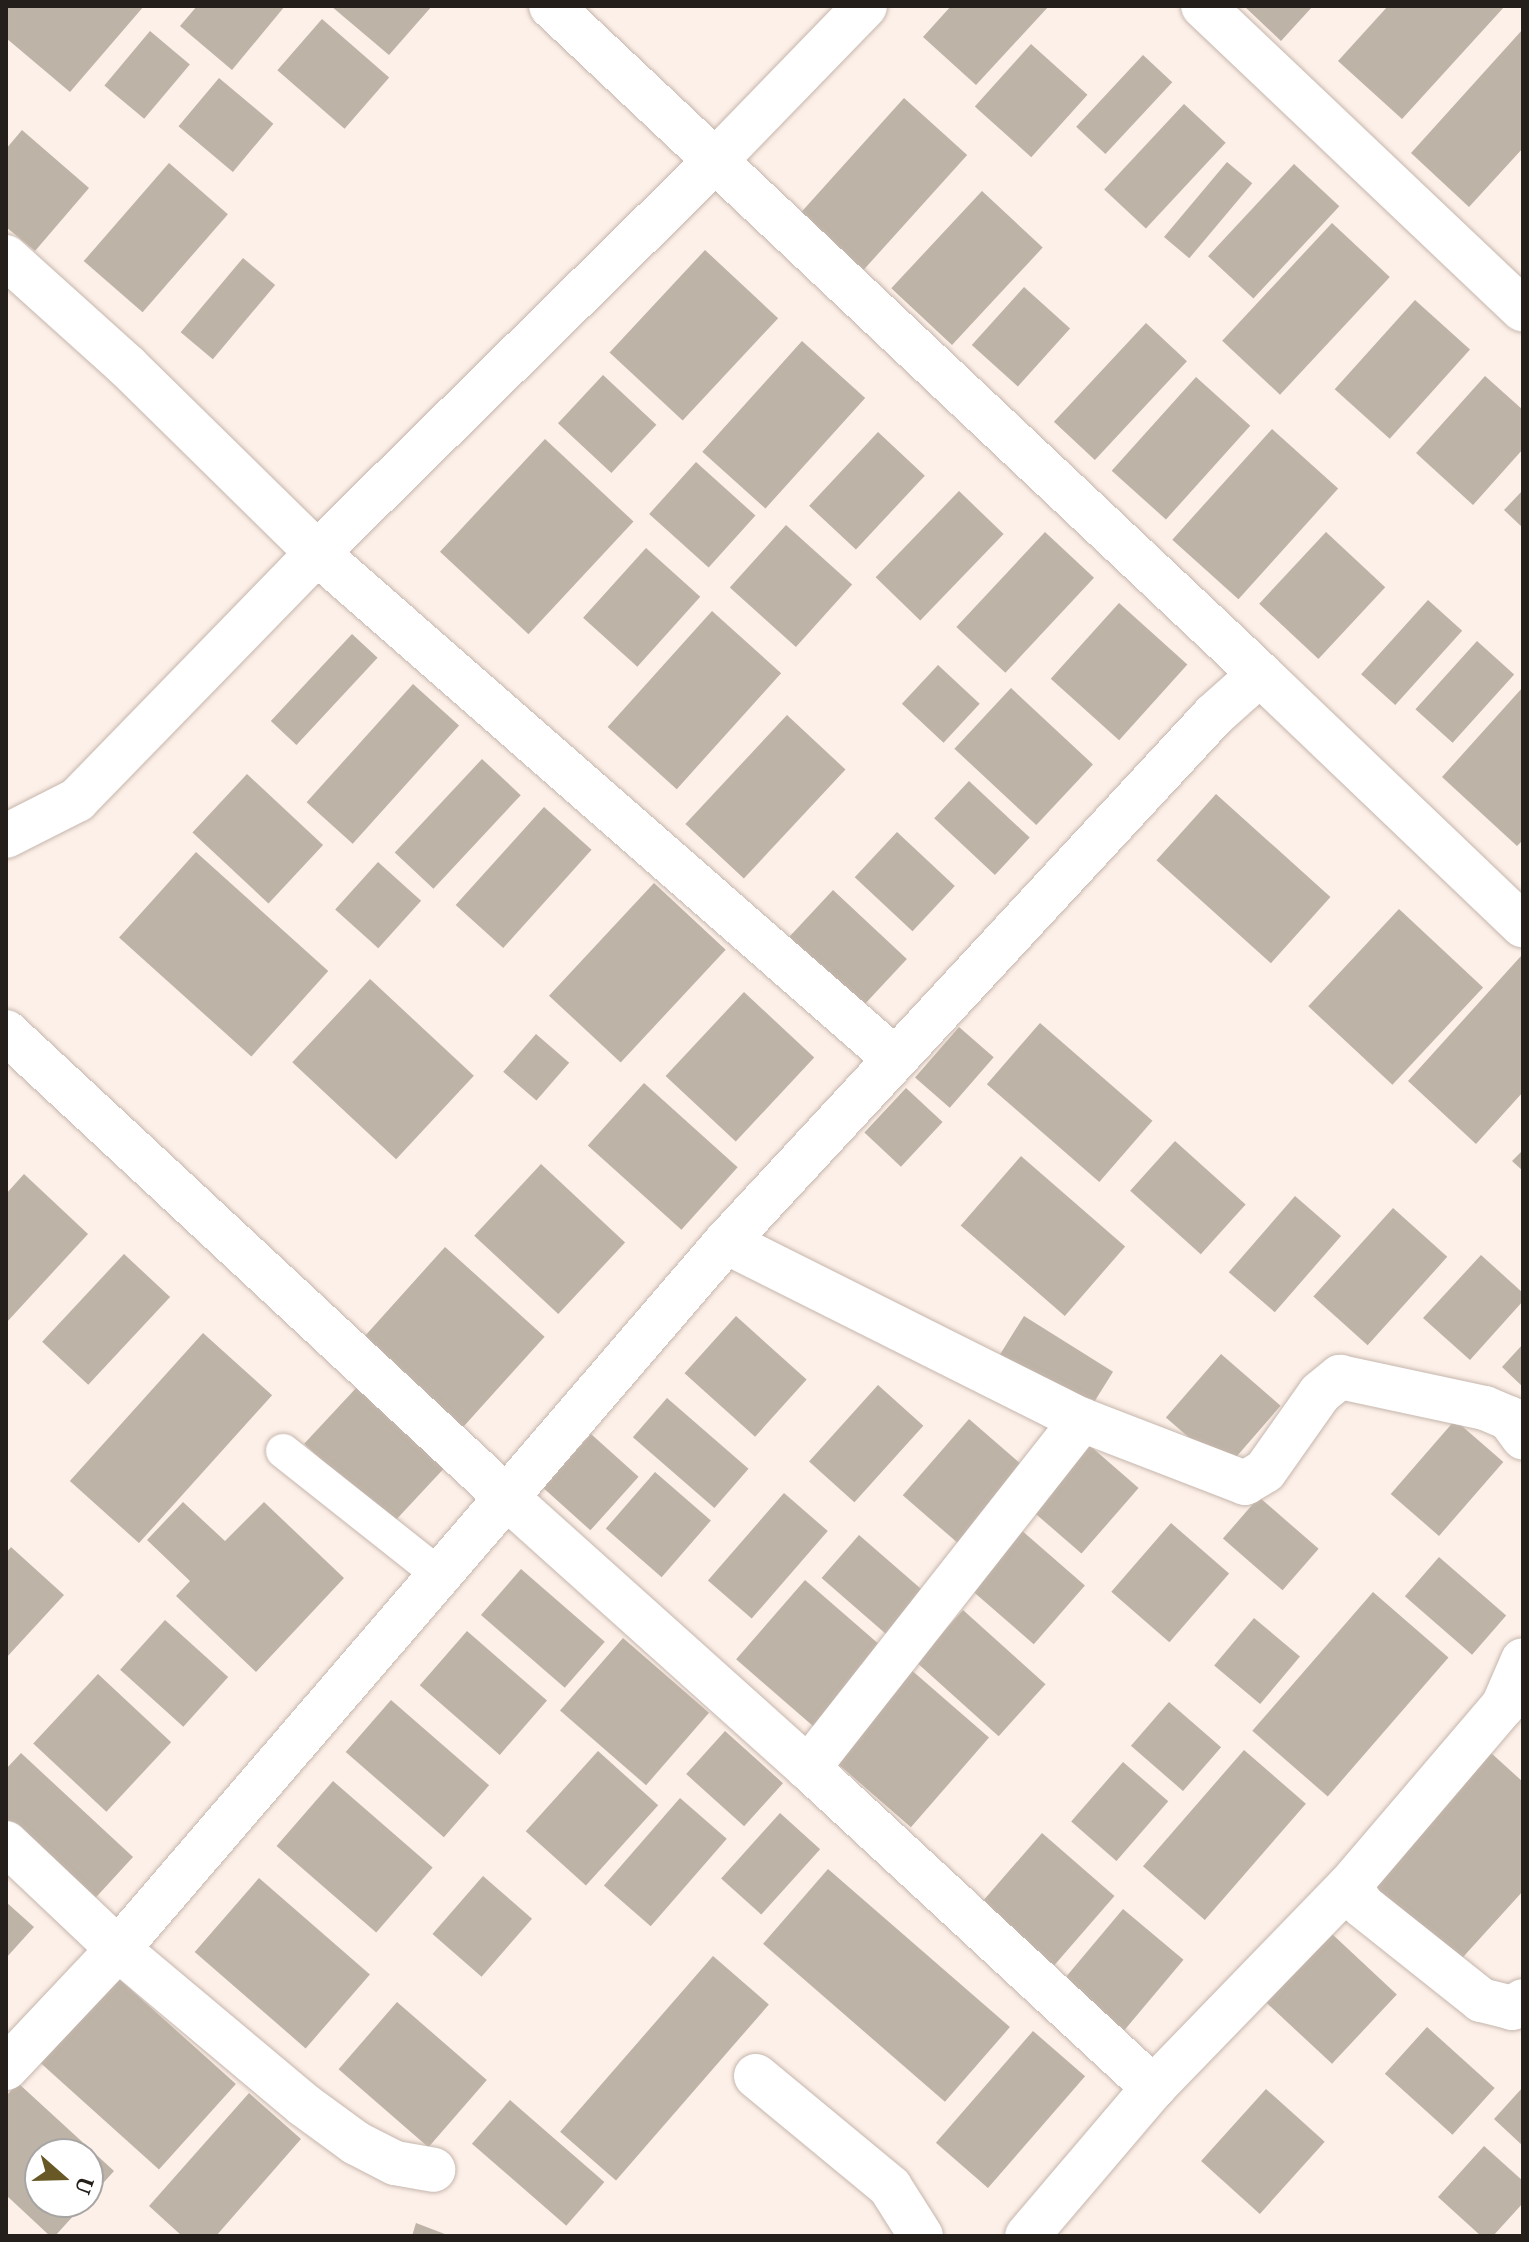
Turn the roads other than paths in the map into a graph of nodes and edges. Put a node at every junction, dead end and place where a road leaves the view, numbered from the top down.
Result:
1 (551, 6) edge
2 (865, 6) edge
3 (1203, 6) edge
4 (714, 162) junction
5 (6, 257) edge
6 (1523, 310) edge
7 (317, 553) junction
8 (1260, 674) junction
9 (6, 836) edge
10 (1523, 925) edge
11 (6, 1032) edge
12 (895, 1059) junction
13 (726, 1242) junction
14 (1082, 1420) junction
15 (1523, 1437) edge
16 (283, 1451) dead end
17 (505, 1496) junction
18 (438, 1574) junction
19 (1523, 1660) edge
20 (1513, 1712) edge
21 (808, 1768) junction
22 (6, 1843) edge
23 (1349, 1886) junction
24 (118, 1949) junction
25 (1523, 2001) edge
26 (6, 2068) edge
27 (756, 2076) dead end
28 (1153, 2088) junction
29 (433, 2170) dead end
30 (921, 2236) edge
31 (1027, 2236) edge

1 - 4 street
2 - 4 street
3 - 6 street
4 - 7 street
4 - 8 street
5 - 7 street
7 - 9 street
7 - 12 street
8 - 10 street
8 - 12 street
11 - 17 street
12 - 13 street
13 - 14 street
13 - 17 street
14 - 15 street
14 - 21 street
16 - 18 lane
17 - 18 street
17 - 21 street
18 - 24 street
19 - 20 street
20 - 23 street
21 - 28 street
22 - 24 street
23 - 25 street
23 - 28 street
24 - 26 street
24 - 29 street
27 - 30 street
28 - 31 street

